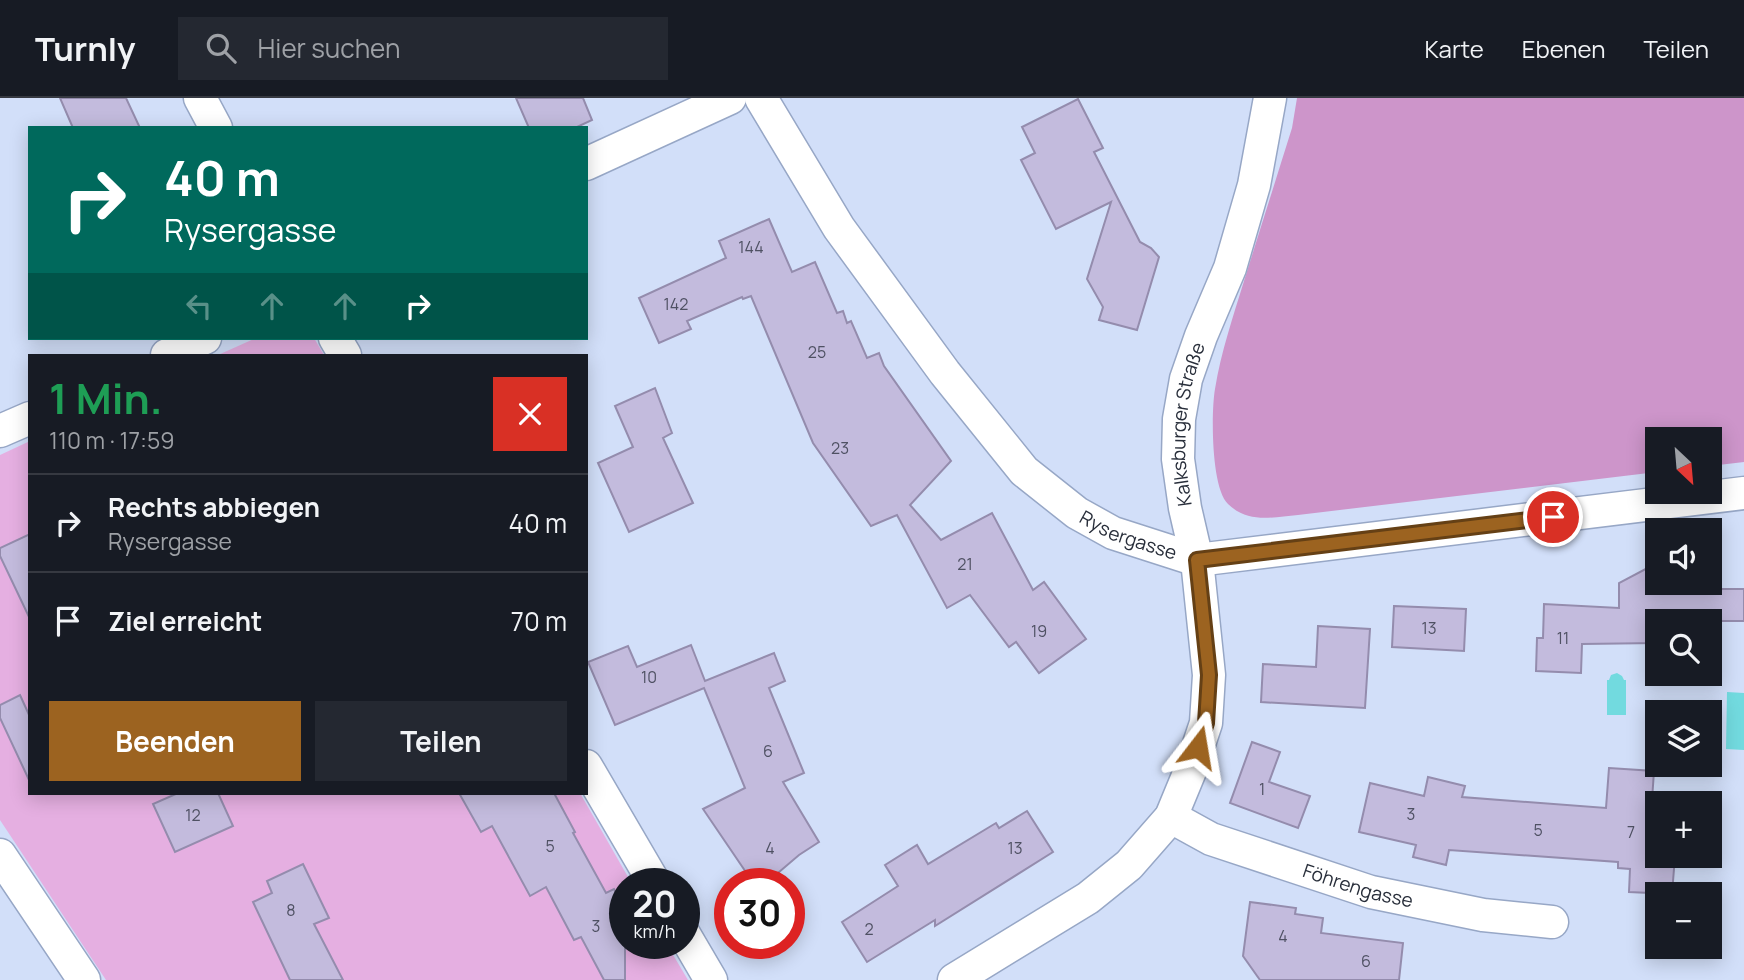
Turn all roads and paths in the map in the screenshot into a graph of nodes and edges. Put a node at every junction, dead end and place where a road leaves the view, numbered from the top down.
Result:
1 (200, 98) edge
2 (730, 98) edge
3 (761, 98) edge
4 (1270, 98) edge
5 (215, 126) edge
6 (588, 163) edge
7 (201, 340) edge
8 (169, 354) edge
9 (28, 419) edge
10 (0, 431) edge
11 (1744, 493) edge
12 (1197, 560) junction
13 (588, 769) edge
14 (1171, 817) junction
15 (0, 855) edge
16 (646, 868) edge
17 (1552, 922) dead end
18 (699, 959) edge
19 (84, 980) edge
20 (711, 980) edge
21 (954, 980) edge

1 - 5 street
2 - 6 street
3 - 12 street, Rysergasse
4 - 12 street, Kalksburger Straße
7 - 8 street
9 - 10 street
11 - 12 street, Rysergasse
12 - 14 street, Kalksburger Straße
13 - 16 street
14 - 17 street, Föhrengasse
14 - 21 street, Kalksburger Straße
15 - 19 street
18 - 20 street

